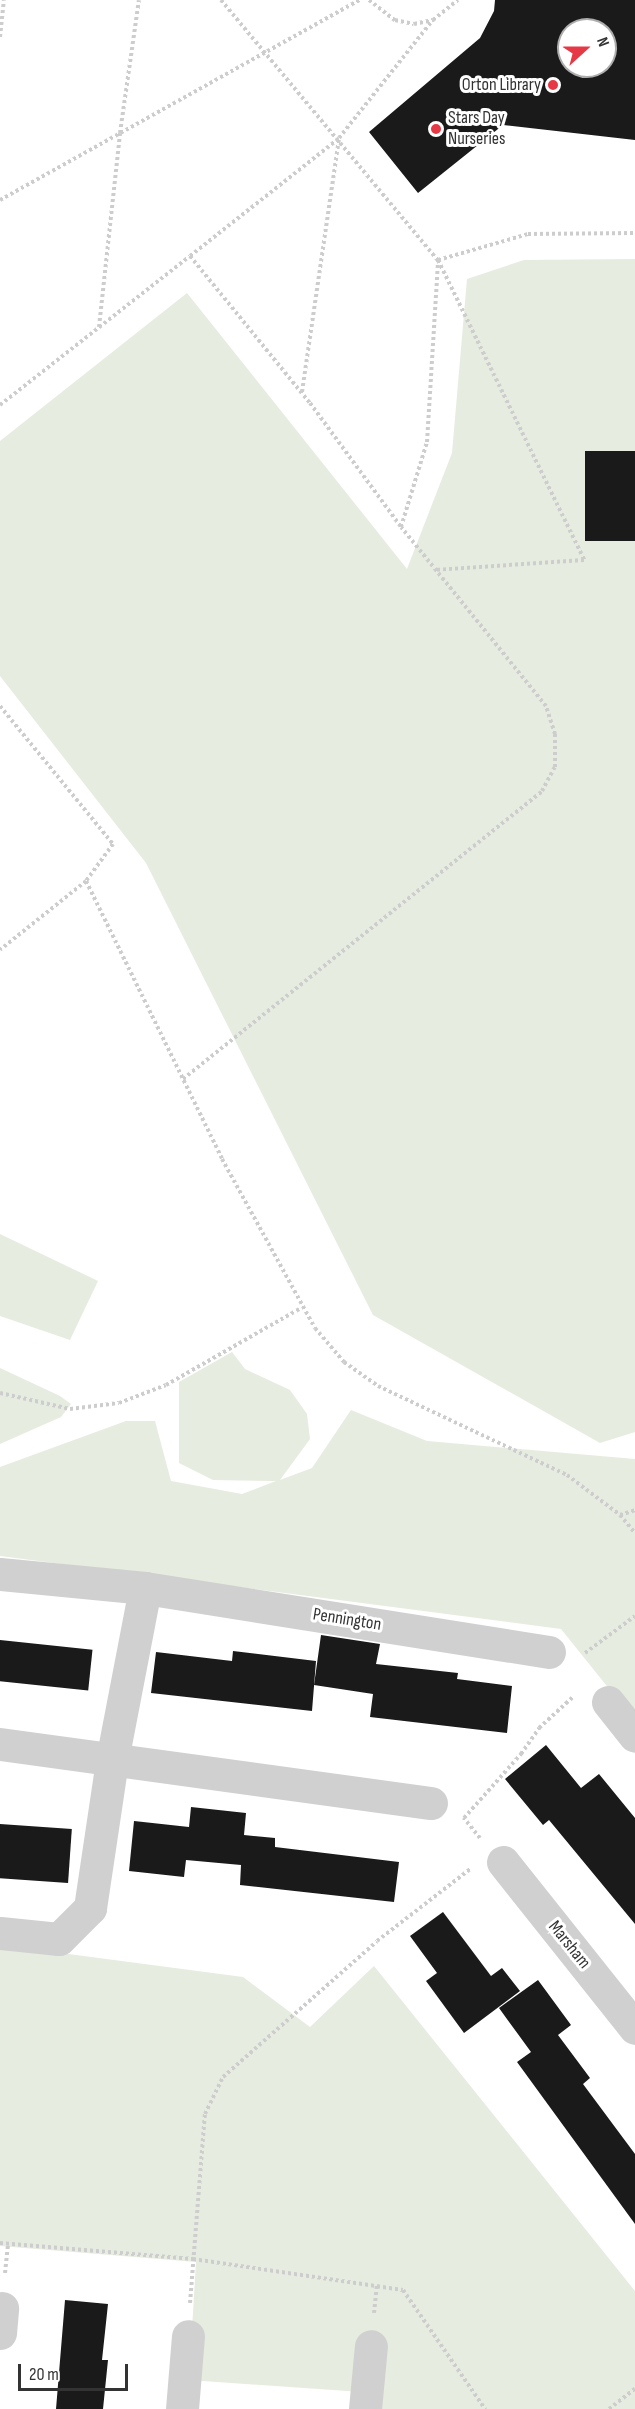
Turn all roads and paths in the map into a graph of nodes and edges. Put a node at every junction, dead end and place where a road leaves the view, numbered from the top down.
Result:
1 (4, 0) edge
2 (139, 0) edge
3 (221, 0) edge
4 (360, 0) edge
5 (369, 0) edge
6 (458, 0) edge
7 (433, 20) junction
8 (0, 38) edge
9 (264, 51) junction
10 (120, 133) junction
11 (339, 138) junction
12 (0, 200) edge
13 (635, 233) edge
14 (190, 256) junction
15 (438, 260) junction
16 (99, 327) junction
17 (302, 392) junction
18 (0, 405) edge
19 (401, 527) junction
20 (435, 570) junction
21 (0, 706) edge
22 (86, 881) junction
23 (0, 950) edge
24 (183, 1079) junction
25 (301, 1308) junction
26 (0, 1393) edge
27 (635, 1510) edge
28 (620, 1515) junction
29 (635, 1533) edge
30 (0, 1574) edge
31 (145, 1588) junction
32 (635, 1616) edge
33 (549, 1652) joint
34 (608, 1702) joint
35 (635, 1736) edge
36 (0, 1744) edge
37 (112, 1760) junction
38 (431, 1803) dead end
39 (498, 1857) junction
40 (0, 1934) edge
41 (634, 2024) edge
42 (0, 2243) edge
43 (193, 2259) junction
44 (188, 2336) joint
45 (371, 2346) dead end
46 (635, 2389) edge
47 (182, 2409) edge
48 (365, 2409) edge
49 (485, 2409) edge
50 (609, 2409) edge

1 - 8 path
2 - 10 path
3 - 9 path
4 - 9 path
5 - 7 path
6 - 7 path
7 - 11 path
9 - 10 path
9 - 11 path
10 - 12 path
10 - 16 path
11 - 14 path
11 - 15 path
11 - 17 path
13 - 15 path
14 - 16 path
14 - 17 path
15 - 19 path
15 - 20 path
16 - 18 path
17 - 19 path
19 - 20 path
20 - 24 path
21 - 22 path
22 - 23 path
22 - 24 path
24 - 25 path
25 - 26 path
25 - 28 path
27 - 28 path
28 - 29 path
30 - 31 street, Pennington
31 - 33 street, Pennington
31 - 37 street
32 - 33 path
34 - 35 street
34 - 39 path
36 - 37 street
37 - 38 street
37 - 40 street
39 - 41 street, Marsham
39 - 43 path
42 - 43 path
43 - 44 path
43 - 49 path
44 - 47 street
45 - 48 street
46 - 50 path

